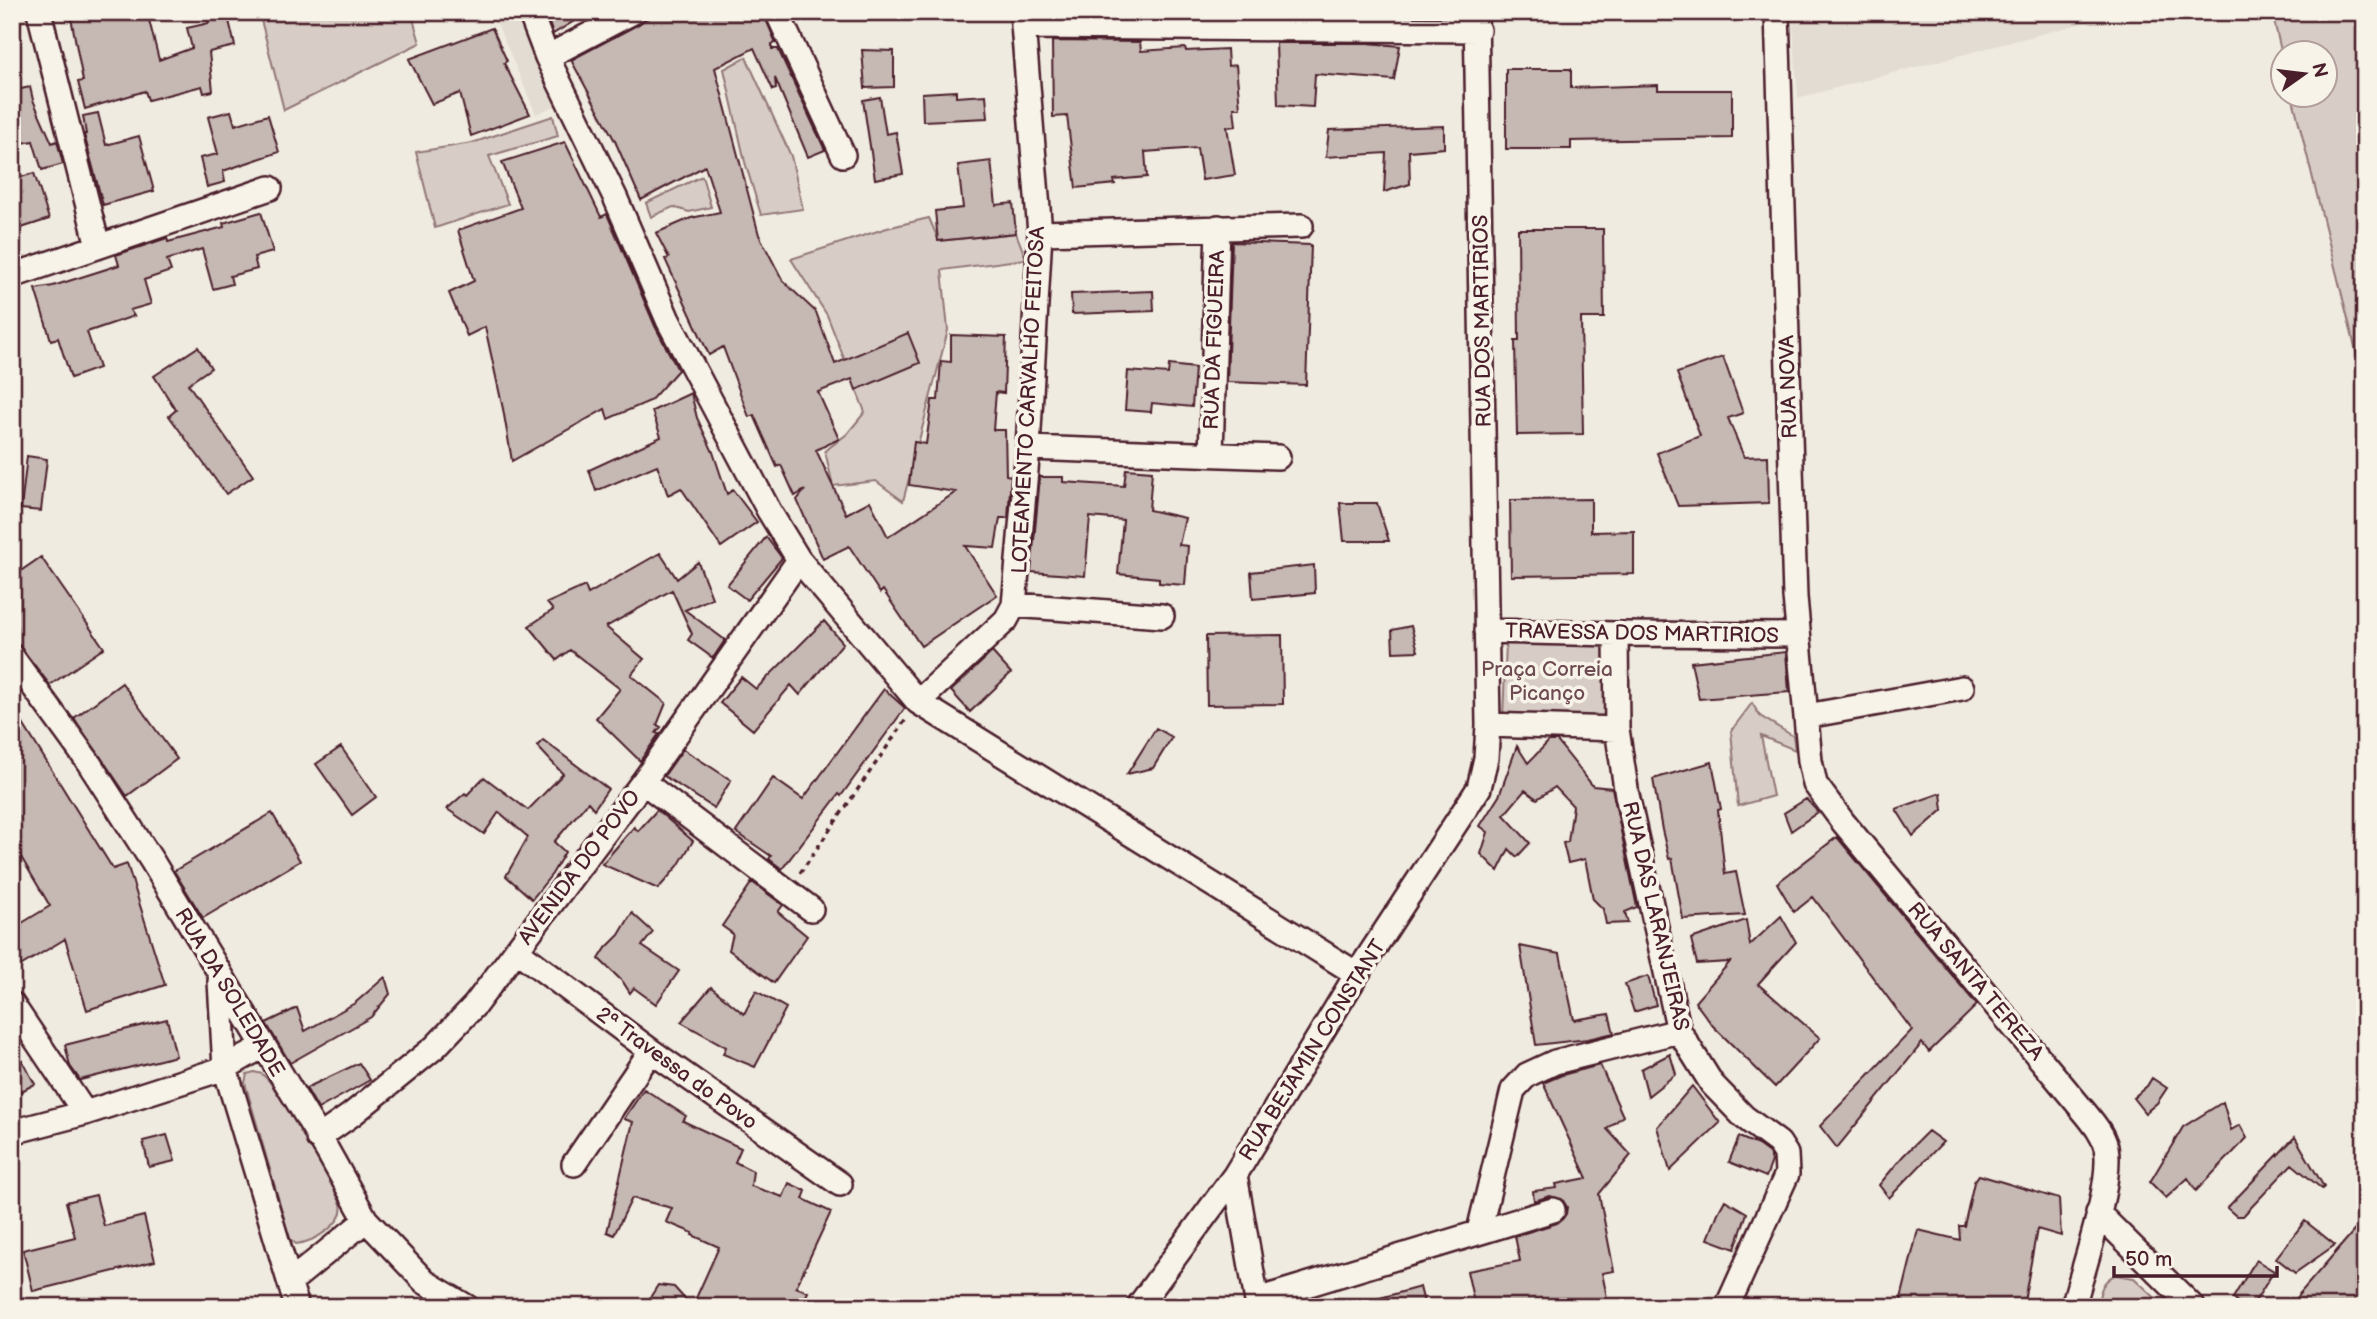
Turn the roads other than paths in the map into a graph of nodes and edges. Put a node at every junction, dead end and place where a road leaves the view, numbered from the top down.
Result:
1 (39, 12) edge
2 (530, 12) edge
3 (633, 12) edge
4 (777, 12) edge
5 (1777, 12) edge
6 (1023, 20) edge
7 (1187, 20) edge
8 (1477, 21) edge
9 (547, 57) junction
10 (842, 155) dead end
11 (270, 188) dead end
12 (1301, 226) dead end
13 (1218, 227) junction
14 (1040, 233) junction
15 (98, 246) junction
16 (12, 276) edge
17 (1028, 448) junction
18 (1211, 454) junction
19 (1278, 457) dead end
20 (799, 560) junction
21 (1014, 605) junction
22 (1162, 616) dead end
23 (1486, 631) junction
24 (1616, 634) junction
25 (1798, 635) junction
26 (12, 657) edge
27 (1962, 688) dead end
28 (918, 702) junction
29 (1807, 716) junction
30 (1488, 725) junction
31 (1617, 729) junction
32 (1810, 761) joint
33 (643, 782) junction
34 (1479, 788) joint
35 (811, 909) dead end
36 (516, 950) junction
37 (1357, 974) junction
38 (220, 977) junction
39 (12, 1004) edge
40 (1679, 1031) junction
41 (263, 1046) junction
42 (651, 1051) junction
43 (225, 1068) junction
44 (85, 1113) junction
45 (12, 1132) edge
46 (318, 1138) junction
47 (574, 1164) dead end
48 (1235, 1175) junction
49 (840, 1184) dead end
50 (1553, 1210) dead end
51 (2098, 1213) junction
52 (366, 1220) junction
53 (1479, 1231) junction
54 (290, 1282) junction
55 (1257, 1303) edge
56 (297, 1307) edge
57 (467, 1307) edge
58 (1138, 1307) edge
59 (1727, 1307) edge
60 (2073, 1307) edge
61 (2193, 1307) edge

1 - 15 street
2 - 9 street
3 - 9 street
4 - 10 street
5 - 25 street, RUA NOVA
6 - 7 street, LOTEAMENTO CARVALHO FEITOSA
6 - 14 street, LOTEAMENTO CARVALHO FEITOSA
7 - 8 street, LOTEAMENTO CARVALHO FEITOSA
8 - 23 street, RUA DOS MARTIRIOS
9 - 20 street
11 - 15 street
12 - 13 street, RUA DA FIGUEIRA
13 - 14 street, RUA DA FIGUEIRA
13 - 18 street, RUA DA FIGUEIRA
14 - 17 street, LOTEAMENTO CARVALHO FEITOSA
15 - 16 street
17 - 18 street
17 - 21 street, LOTEAMENTO CARVALHO FEITOSA
18 - 19 street
20 - 28 street
20 - 33 street, AVENIDA DO POVO
21 - 22 street, LOTEAMENTO CARVALHO FEITOSA
21 - 28 street, LOTEAMENTO CARVALHO FEITOSA
23 - 24 street, TRAVESSA DOS MARTIRIOS
23 - 30 street, RUA DOS MARTIRIOS
24 - 25 street, TRAVESSA DOS MARTIRIOS
24 - 31 street, RUA DAS LARANJEIRAS
25 - 29 street, RUA NOVA
26 - 38 street, RUA DA SOLEDADE
27 - 29 street
28 - 37 street
29 - 32 street, RUA NOVA
30 - 31 street
30 - 34 street, RUA DOS MARTIRIOS
31 - 40 street, RUA DAS LARANJEIRAS
32 - 51 street, RUA SANTA TEREZA
33 - 35 street
33 - 36 street, AVENIDA DO POVO
34 - 37 street, RUA BEJAMIN CONSTANT
36 - 42 street, 2ª Travessa do Povo
36 - 46 street, AVENIDA DO POVO
37 - 48 street, RUA BEJAMIN CONSTANT
38 - 41 street, RUA DA SOLEDADE
38 - 43 street
39 - 44 street
40 - 53 street
40 - 59 street, RUA DAS LARANJEIRAS
41 - 43 street
41 - 46 street, RUA DA SOLEDADE
42 - 47 street
42 - 49 street, 2ª Travessa do Povo
43 - 44 street
43 - 54 street
44 - 45 street
46 - 52 street, RUA DA SOLEDADE
48 - 55 street
48 - 58 street, RUA BEJAMIN CONSTANT
50 - 53 street
51 - 60 street, RUA SANTA TEREZA
51 - 61 street
52 - 54 street
52 - 57 street, RUA DA SOLEDADE
53 - 55 street
54 - 56 street

